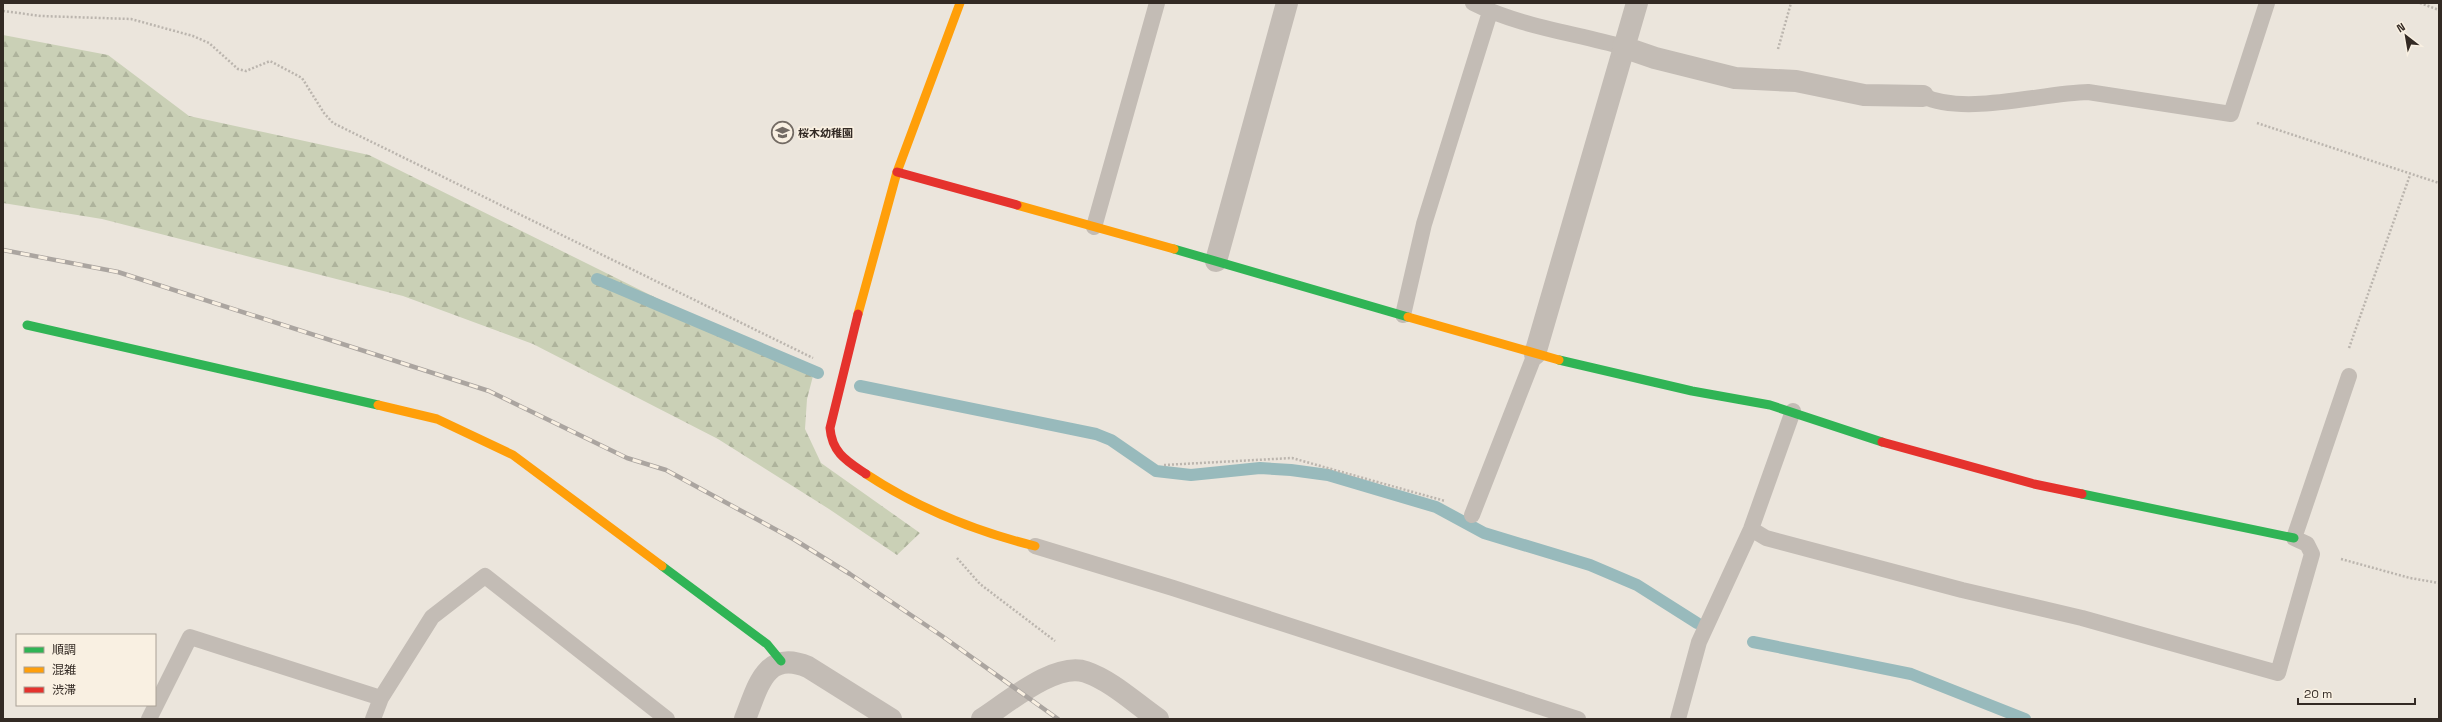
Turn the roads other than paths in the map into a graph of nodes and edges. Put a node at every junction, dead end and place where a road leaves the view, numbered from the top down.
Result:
1 (960, 3) edge
2 (1157, 3) edge
3 (1287, 3) edge
4 (1473, 3) edge
5 (1637, 3) edge
6 (2267, 3) edge
7 (1490, 12) junction
8 (1623, 47) junction
9 (1923, 96) joint
10 (897, 172) junction
11 (1094, 227) junction
12 (1216, 261) junction
13 (1403, 315) junction
14 (27, 324) dead end
15 (1535, 354) junction
16 (2349, 376) road end
17 (1793, 412) junction
18 (1473, 512) road end
19 (1751, 529) junction
20 (2294, 538) junction
21 (1034, 546) joint
22 (781, 661) junction
23 (382, 698) junction
24 (156, 705) edge
25 (156, 706) edge
26 (149, 719) edge
27 (373, 719) edge
28 (667, 719) edge
29 (745, 719) edge
30 (892, 719) edge
31 (982, 719) edge
32 (1158, 719) edge
33 (1578, 719) edge
34 (1678, 719) edge

1 - 10 street
2 - 11 lane
3 - 12 street
4 - 7 lane
5 - 8 street
6 - 9 lane
7 - 8 lane
7 - 13 lane
8 - 9 street
8 - 15 street
10 - 11 street
10 - 21 street
11 - 12 street
12 - 13 street
13 - 15 street
14 - 22 street
15 - 17 street
15 - 18 lane
16 - 20 lane
17 - 19 lane
17 - 20 street
19 - 20 lane
19 - 34 lane
21 - 33 lane
22 - 29 street
22 - 30 street
23 - 24 lane
23 - 27 lane
23 - 28 lane
25 - 26 lane
31 - 32 street

